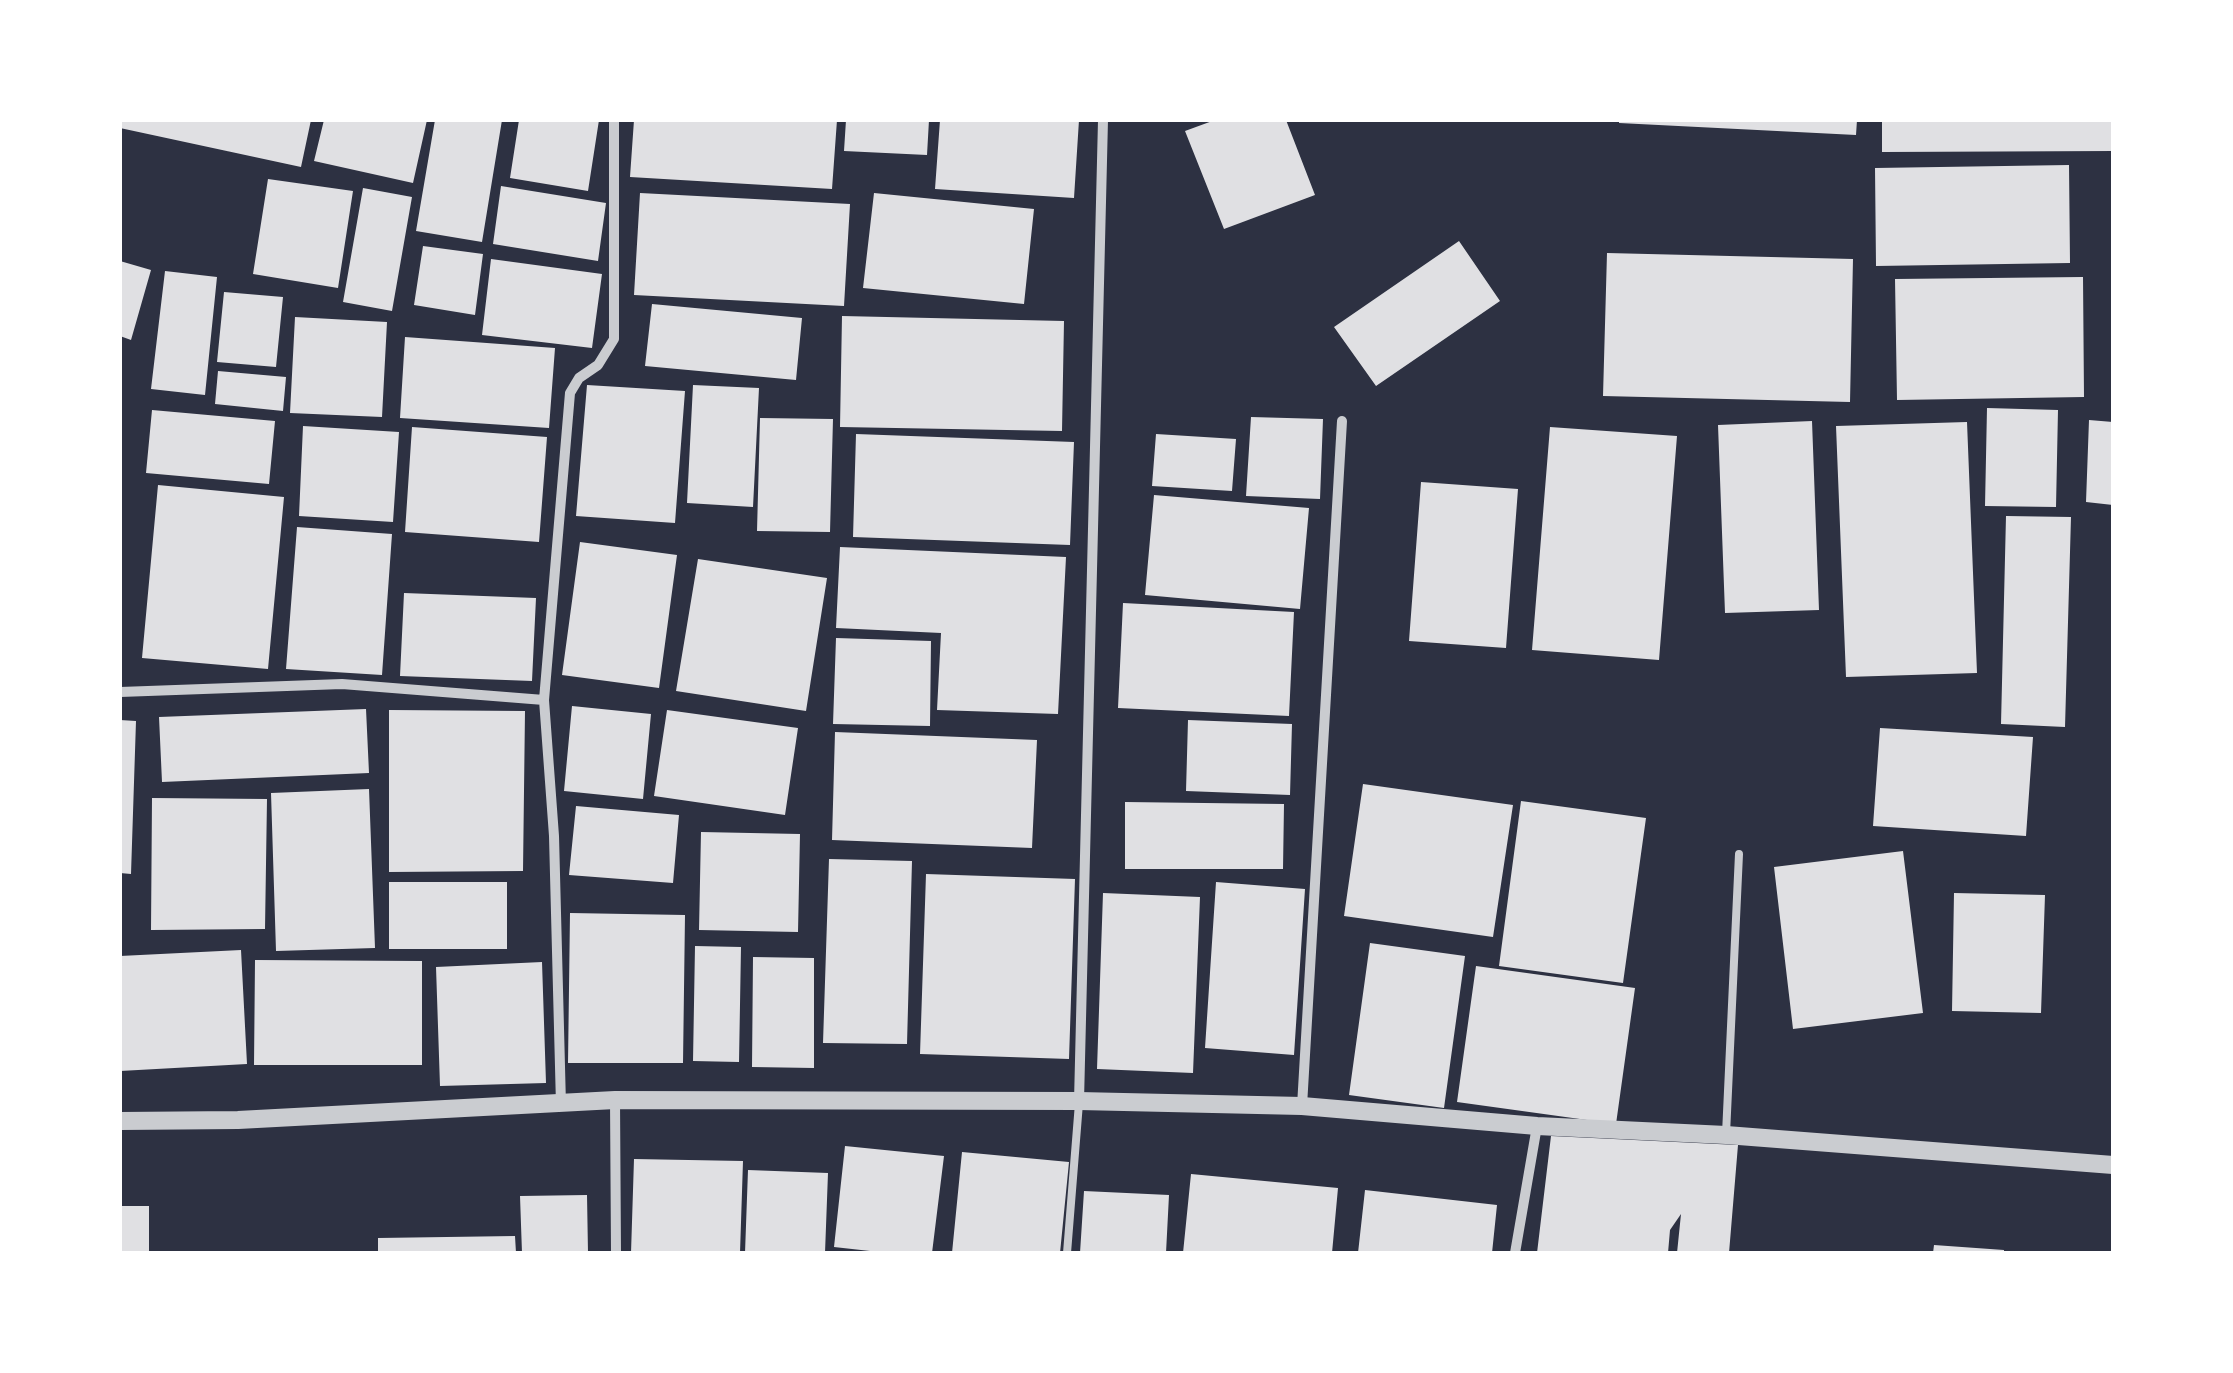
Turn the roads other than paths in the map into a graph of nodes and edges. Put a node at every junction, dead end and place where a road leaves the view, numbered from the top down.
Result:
1 (614, 120) edge
2 (1103, 120) edge
3 (1342, 421) dead end
4 (120, 692) edge
5 (544, 700) junction
6 (1739, 854) dead end
7 (615, 1100) junction
8 (1079, 1100) junction
9 (561, 1104) junction
10 (1302, 1106) junction
11 (120, 1121) edge
12 (1537, 1126) junction
13 (1726, 1134) junction
14 (2113, 1165) edge
15 (616, 1253) edge
16 (1067, 1253) edge
17 (1515, 1253) edge

1 - 5 street
2 - 8 street
3 - 10 street
4 - 5 street
5 - 9 street
6 - 13 lane
7 - 8 street
7 - 9 street
7 - 15 street
8 - 10 street
8 - 16 lane
9 - 11 street
10 - 12 street
12 - 13 street
12 - 17 street
13 - 14 street

